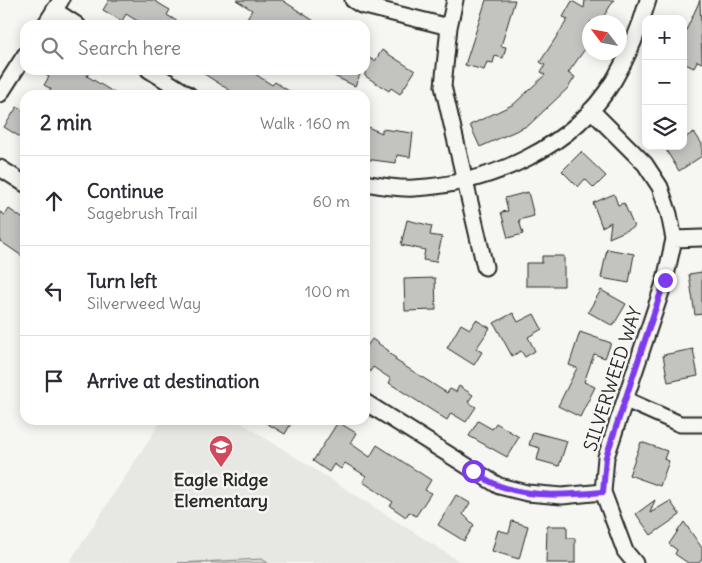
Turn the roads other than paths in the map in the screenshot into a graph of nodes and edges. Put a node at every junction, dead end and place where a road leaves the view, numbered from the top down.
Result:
1 (353, 0) edge
2 (456, 0) edge
3 (648, 0) edge
4 (57, 5) edge
5 (47, 20) edge
6 (72, 20) edge
7 (449, 27) junction
8 (20, 64) edge
9 (157, 75) edge
10 (181, 90) edge
11 (0, 94) edge
12 (590, 110) junction
13 (0, 168) edge
14 (20, 181) edge
15 (465, 182) junction
16 (370, 184) edge
17 (702, 238) edge
18 (674, 239) junction
19 (485, 267) dead end
20 (626, 400) junction
21 (370, 405) edge
22 (702, 424) edge
23 (603, 492) junction
24 (635, 563) edge

1 - 7 street
2 - 7 street
3 - 12 street
4 - 5 street
4 - 6 street
7 - 15 street
8 - 11 street
9 - 10 street
12 - 15 street
12 - 18 street, SILVERWEED WAY
13 - 14 street
15 - 16 street
15 - 19 street
17 - 18 street
18 - 20 street, SILVERWEED WAY
20 - 22 street
20 - 23 street, SILVERWEED WAY
21 - 23 street
23 - 24 street, SILVERWEED WAY

